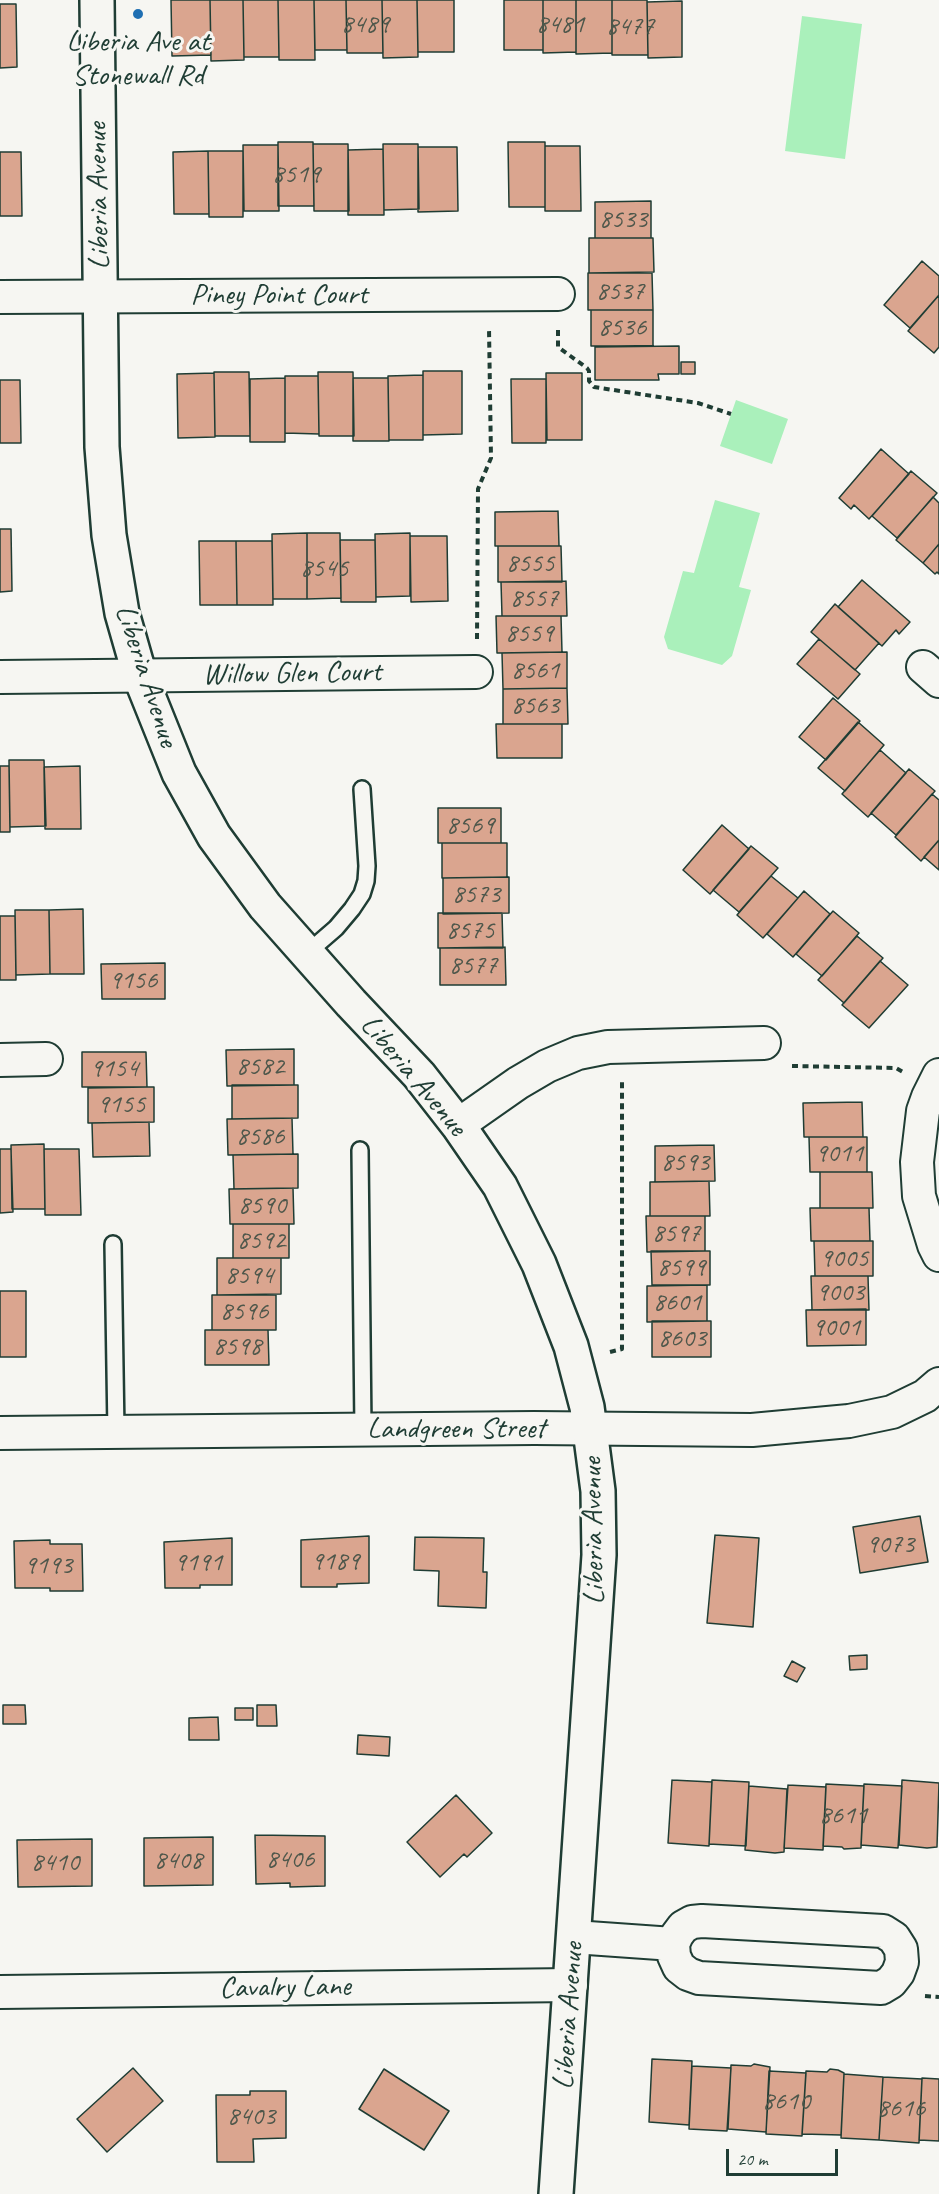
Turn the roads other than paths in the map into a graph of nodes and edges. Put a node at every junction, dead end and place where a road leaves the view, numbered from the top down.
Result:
1 (97, 0) edge
2 (558, 294) road end
3 (0, 297) edge
4 (101, 297) junction
5 (476, 672) road end
6 (140, 676) junction
7 (0, 677) edge
8 (362, 789) dead end
9 (306, 954) junction
10 (764, 1044) road end
11 (46, 1059) dead end
12 (0, 1060) edge
13 (935, 1082) edge
14 (459, 1125) junction
15 (360, 1150) dead end
16 (113, 1244) dead end
17 (939, 1255) edge
18 (939, 1384) edge
19 (591, 1428) junction
20 (363, 1430) junction
21 (116, 1432) junction
22 (0, 1433) edge
23 (574, 1937) junction
24 (673, 1944) junction
25 (571, 1985) junction
26 (0, 1992) edge
27 (556, 2194) edge

1 - 4 main road, Liberia Avenue
2 - 4 street, Piney Point Court
3 - 4 street, Piney Point Court
4 - 6 main road, Liberia Avenue
5 - 6 street, Willow Glen Court
6 - 7 street, Willow Glen Court
6 - 9 main road, Liberia Avenue
8 - 9 lane
9 - 14 main road, Liberia Avenue
10 - 14 street
11 - 12 street
13 - 17 street
14 - 19 main road, Liberia Avenue
15 - 20 lane
16 - 21 lane
18 - 19 street, Landgreen Street
19 - 20 street, Landgreen Street
19 - 23 main road, Liberia Avenue
20 - 21 street, Landgreen Street
21 - 22 street, Landgreen Street
23 - 24 street
23 - 25 main road, Liberia Avenue
24 - 24 street
25 - 26 street, Cavalry Lane
25 - 27 main road, Liberia Avenue

